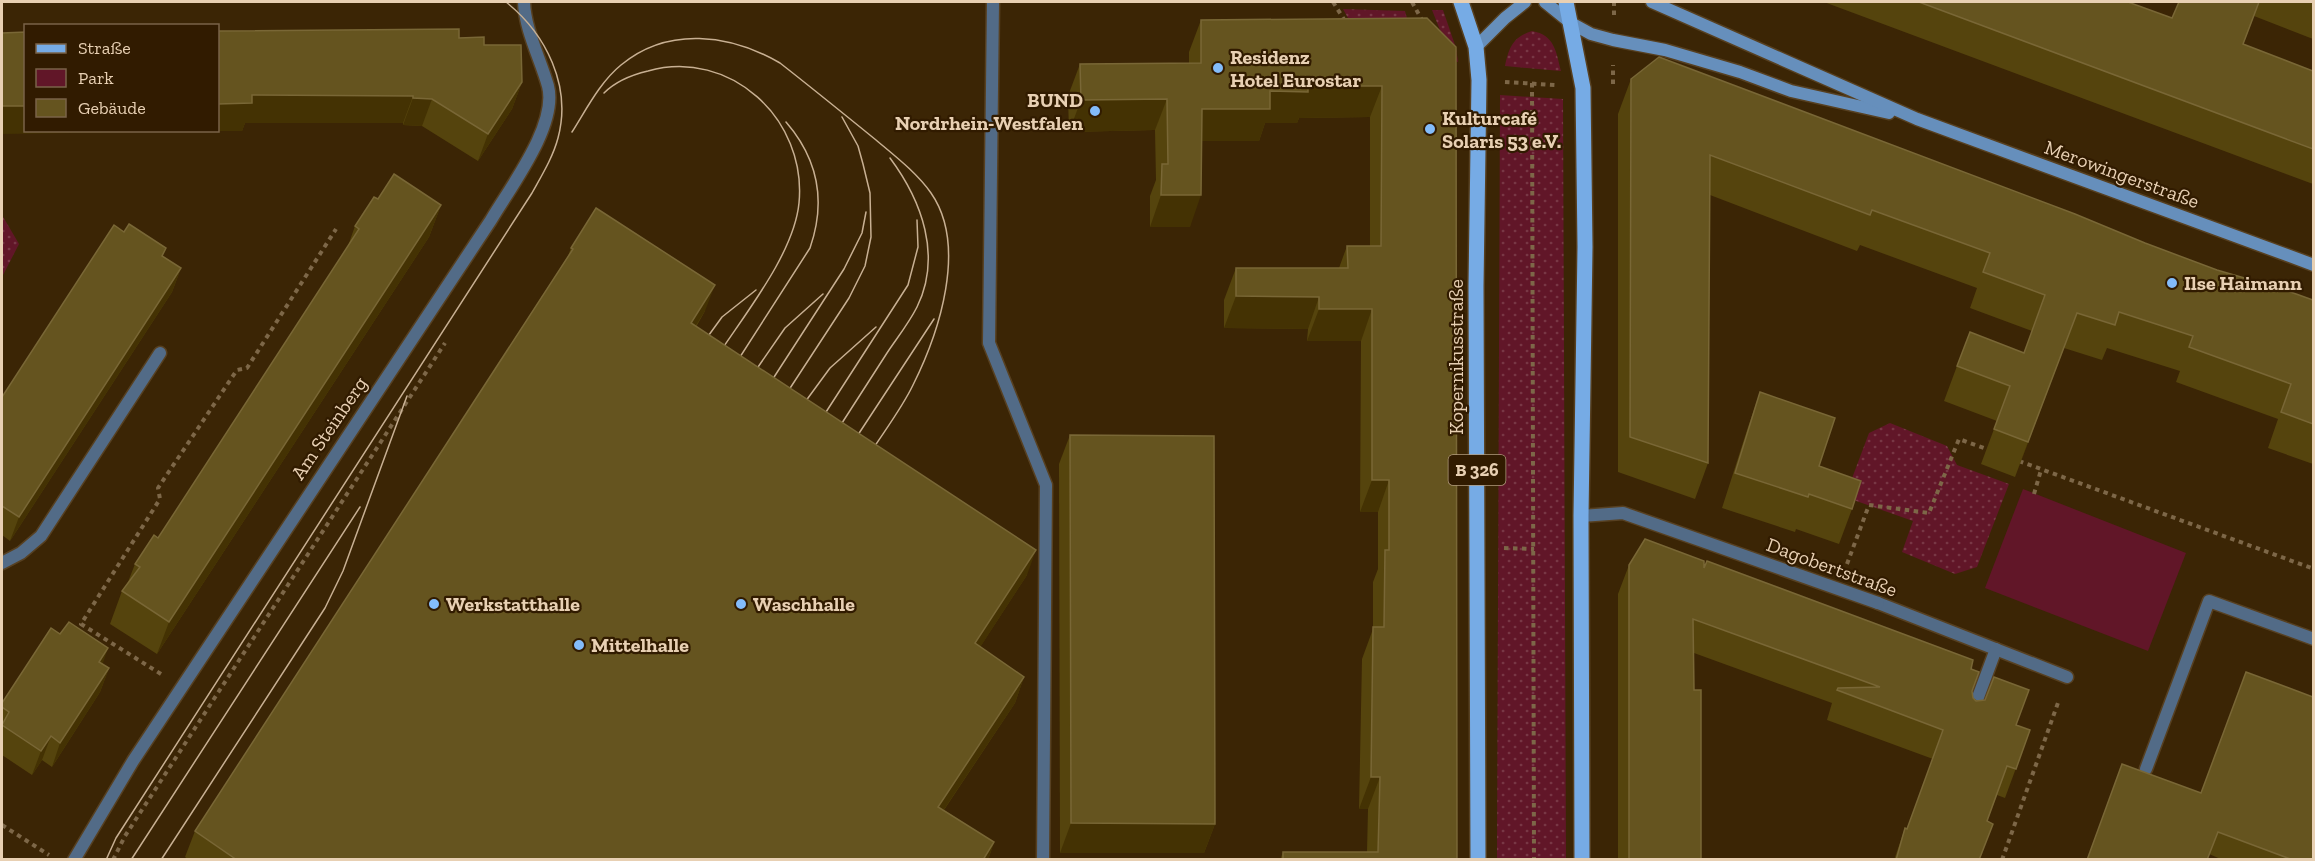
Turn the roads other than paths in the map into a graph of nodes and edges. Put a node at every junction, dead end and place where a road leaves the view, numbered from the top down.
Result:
1 (524, 2) edge
2 (993, 2) edge
3 (1461, 2) edge
4 (1525, 2) edge
5 (1545, 2) edge
6 (1566, 2) edge
7 (1652, 2) edge
8 (1571, 23) junction
9 (1476, 47) junction
10 (1917, 119) junction
11 (2313, 265) edge
12 (160, 352) dead end
13 (1581, 516) junction
14 (2, 563) edge
15 (2313, 639) edge
16 (1996, 649) junction
17 (2067, 677) road end
18 (1969, 723) edge
19 (2146, 769) dead end
20 (74, 860) edge
21 (1043, 860) edge
22 (1478, 860) edge
23 (1582, 860) edge

1 - 20 street, Am Steinberg
2 - 21 street
3 - 9 main road, Kopernikusstraße / B 326
4 - 9 main road
5 - 8 main road, Merowingerstraße
6 - 8 main road
7 - 10 main road, Merowingerstraße
8 - 10 main road, Merowingerstraße
8 - 13 main road
9 - 22 main road, Kopernikusstraße / B 326
10 - 11 main road, Merowingerstraße
12 - 14 street
13 - 16 street, Dagobertstraße
13 - 23 main road
15 - 19 street
16 - 17 street, Dagobertstraße
16 - 18 street

